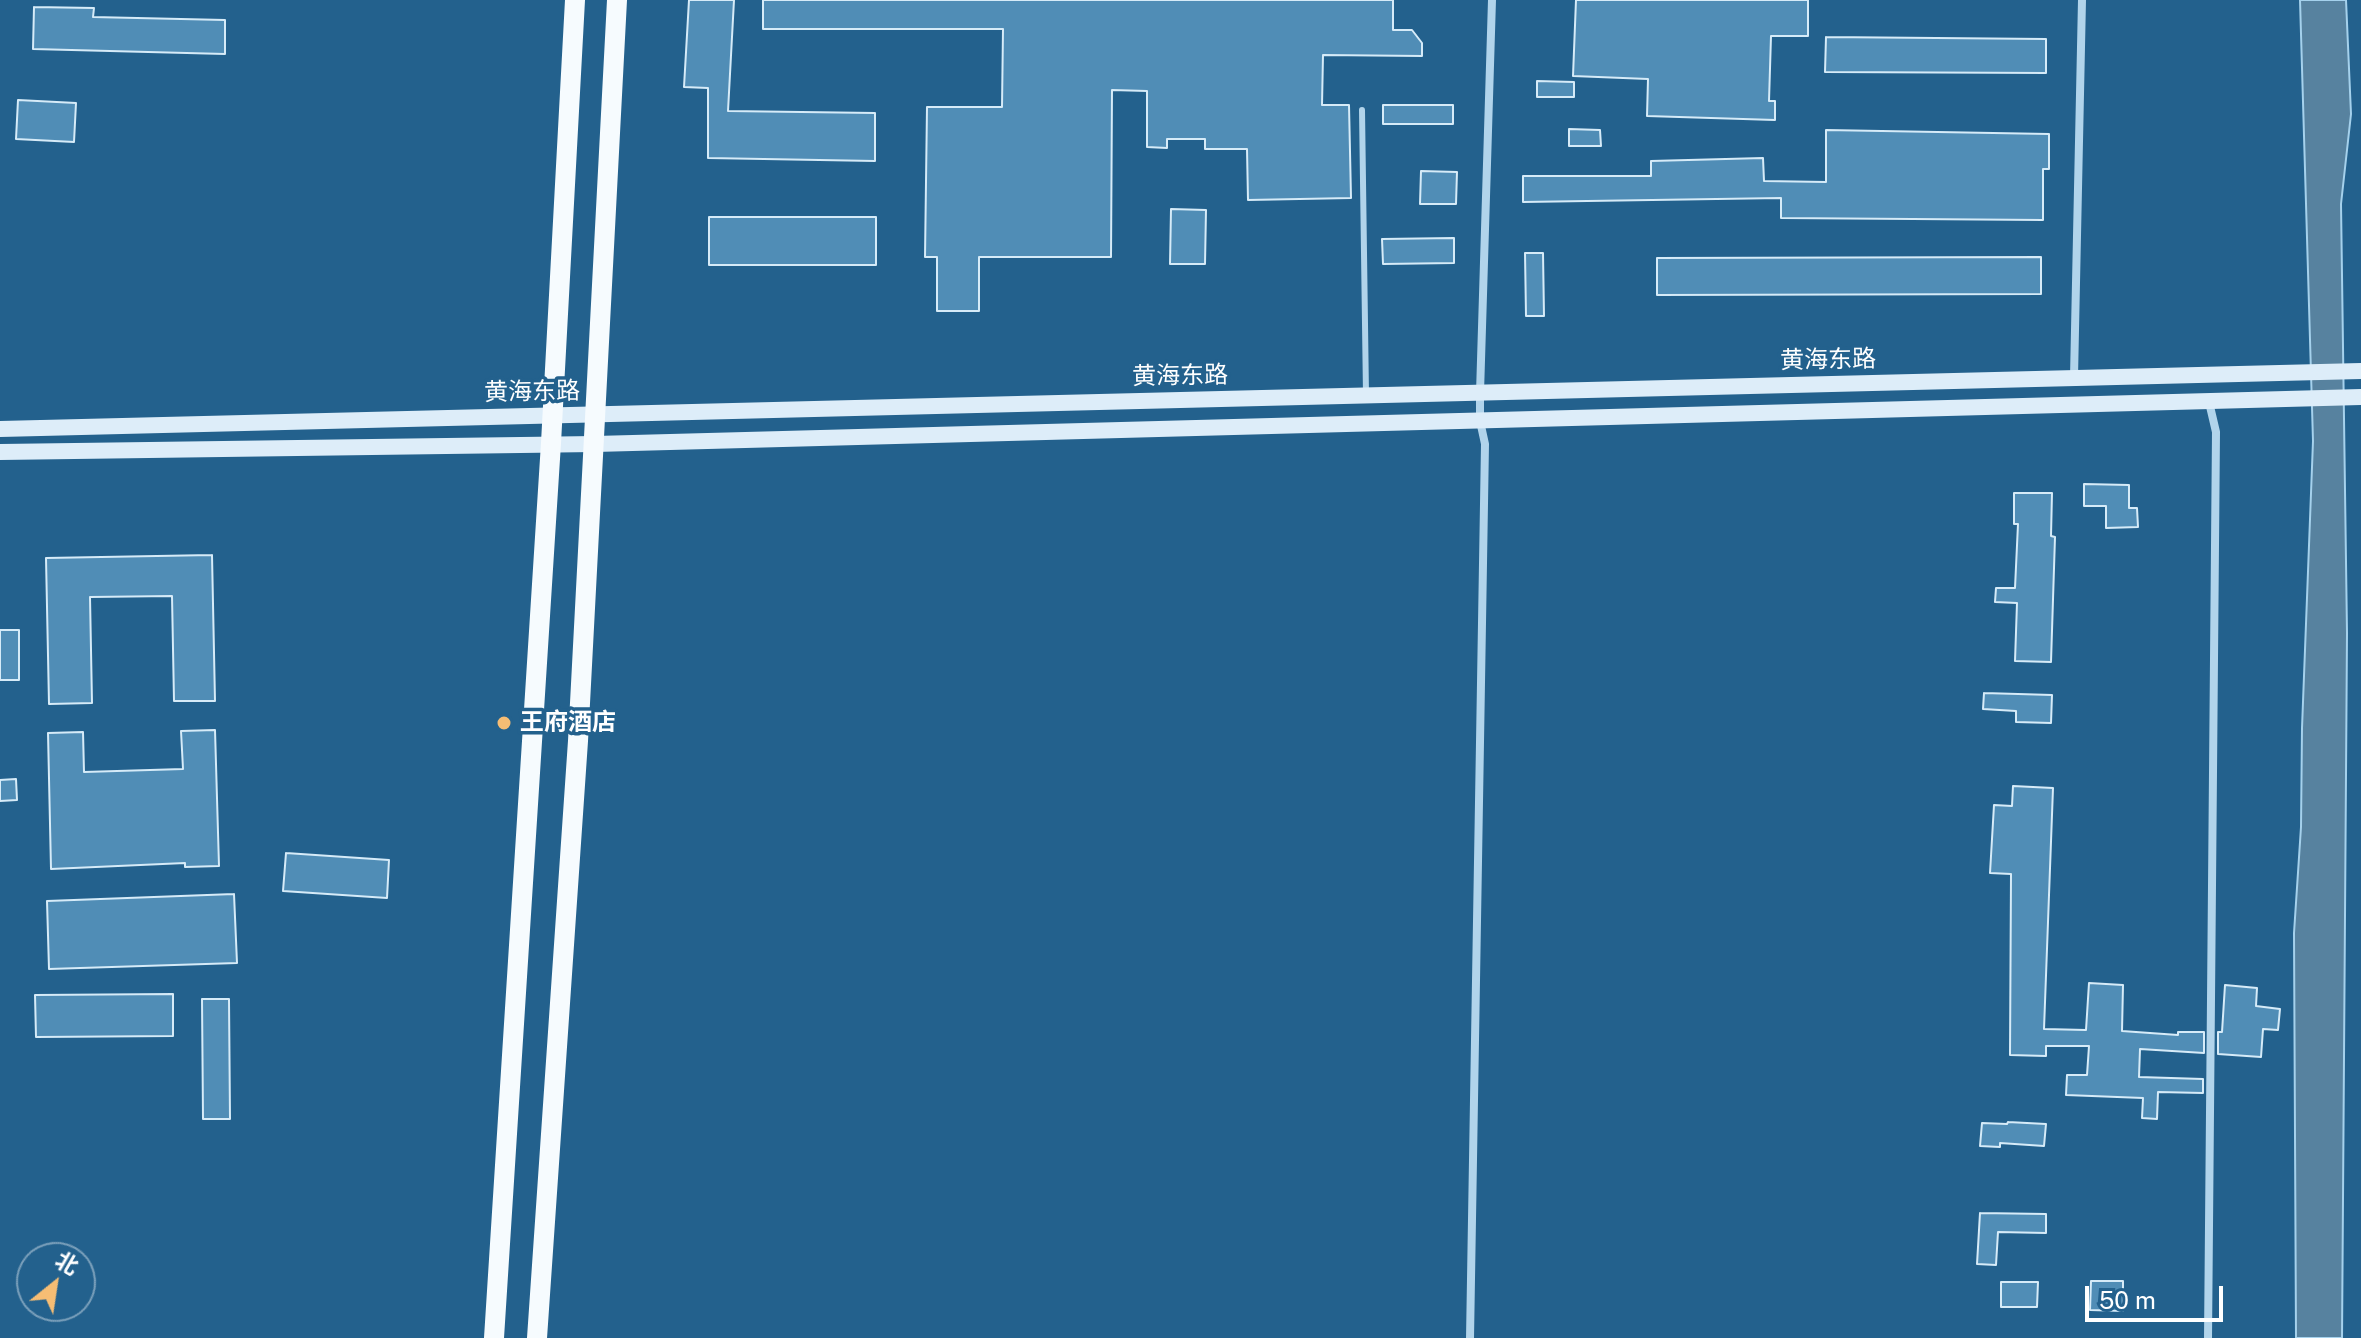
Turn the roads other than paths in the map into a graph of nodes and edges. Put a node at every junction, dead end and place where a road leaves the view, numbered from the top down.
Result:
1 (575, 0) edge
2 (617, 0) edge
3 (1492, 0) edge
4 (2082, 0) edge
5 (1362, 110) dead end
6 (2361, 371) edge
7 (2074, 377) junction
8 (1480, 393) junction
9 (1366, 395) junction
10 (2361, 397) edge
11 (2209, 402) junction
12 (596, 414) junction
13 (553, 415) junction
14 (1480, 421) junction
15 (0, 429) edge
16 (551, 443) junction
17 (595, 444) junction
18 (0, 452) edge
19 (494, 1338) edge
20 (537, 1338) edge
21 (1470, 1338) edge
22 (2208, 1338) edge

1 - 13 main road
2 - 12 main road
3 - 8 street
4 - 7 street
5 - 9 lane
6 - 7 street, 黄海东路
7 - 8 street, 黄海东路
8 - 9 street, 黄海东路
8 - 14 street
9 - 12 street, 黄海东路
10 - 11 street
11 - 14 street
11 - 22 street
12 - 13 street, 黄海东路
12 - 17 main road
13 - 15 street, 黄海东路
13 - 16 main road
14 - 17 street
14 - 21 street
16 - 17 street
16 - 18 street
16 - 19 main road
17 - 20 main road

